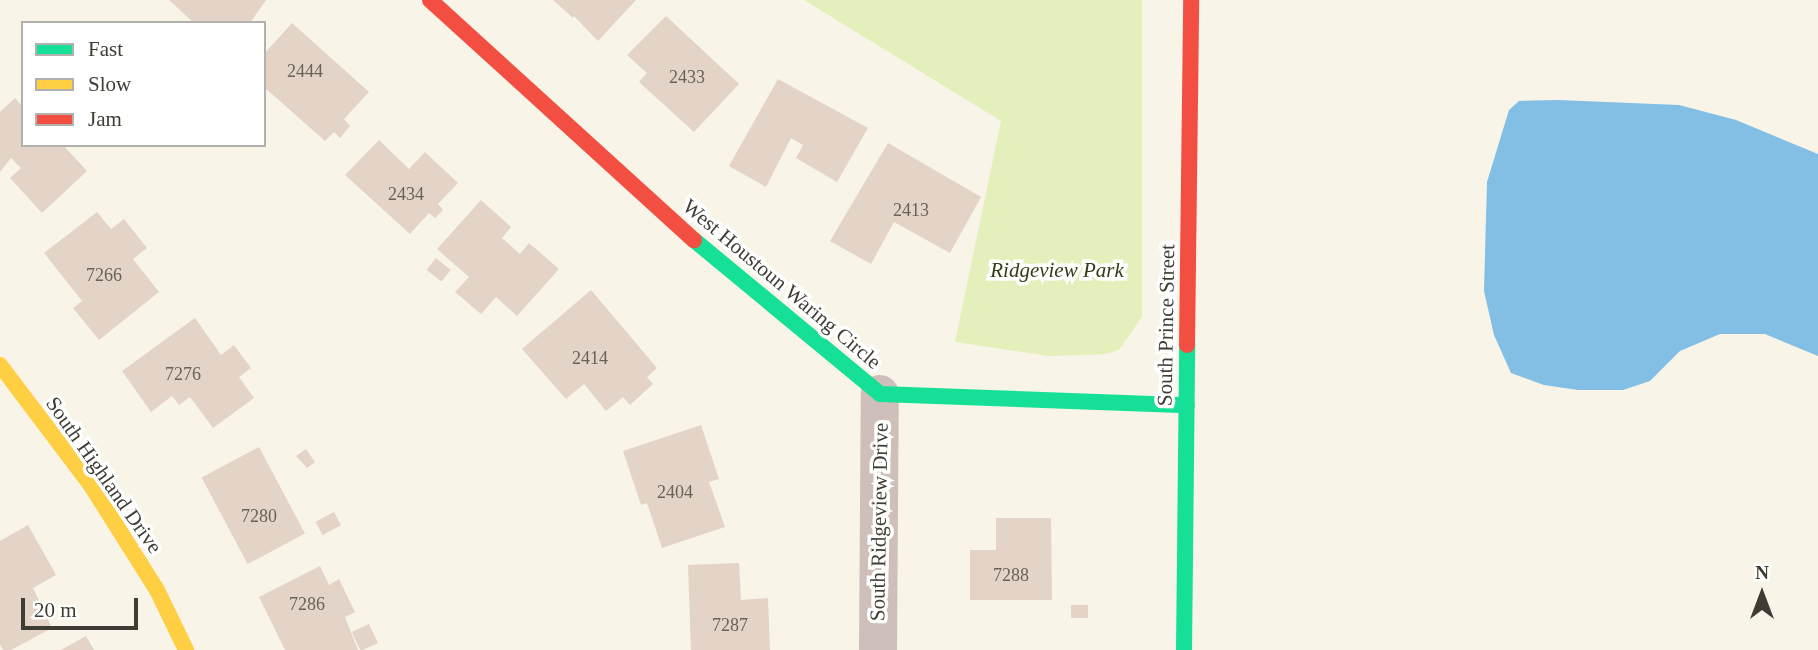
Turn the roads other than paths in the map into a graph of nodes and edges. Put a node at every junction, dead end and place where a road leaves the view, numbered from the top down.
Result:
1 (430, 0) edge
2 (1191, 0) edge
3 (0, 365) edge
4 (880, 394) junction
5 (1186, 405) junction
6 (186, 650) edge
7 (878, 650) edge
8 (1184, 650) edge

1 - 4 street, West Houstoun Waring Circle
2 - 5 street, South Prince Street
3 - 6 street, South Highland Drive
4 - 5 street, West Houstoun Waring Circle
4 - 7 street, South Ridgeview Drive
5 - 8 street, South Prince Street

